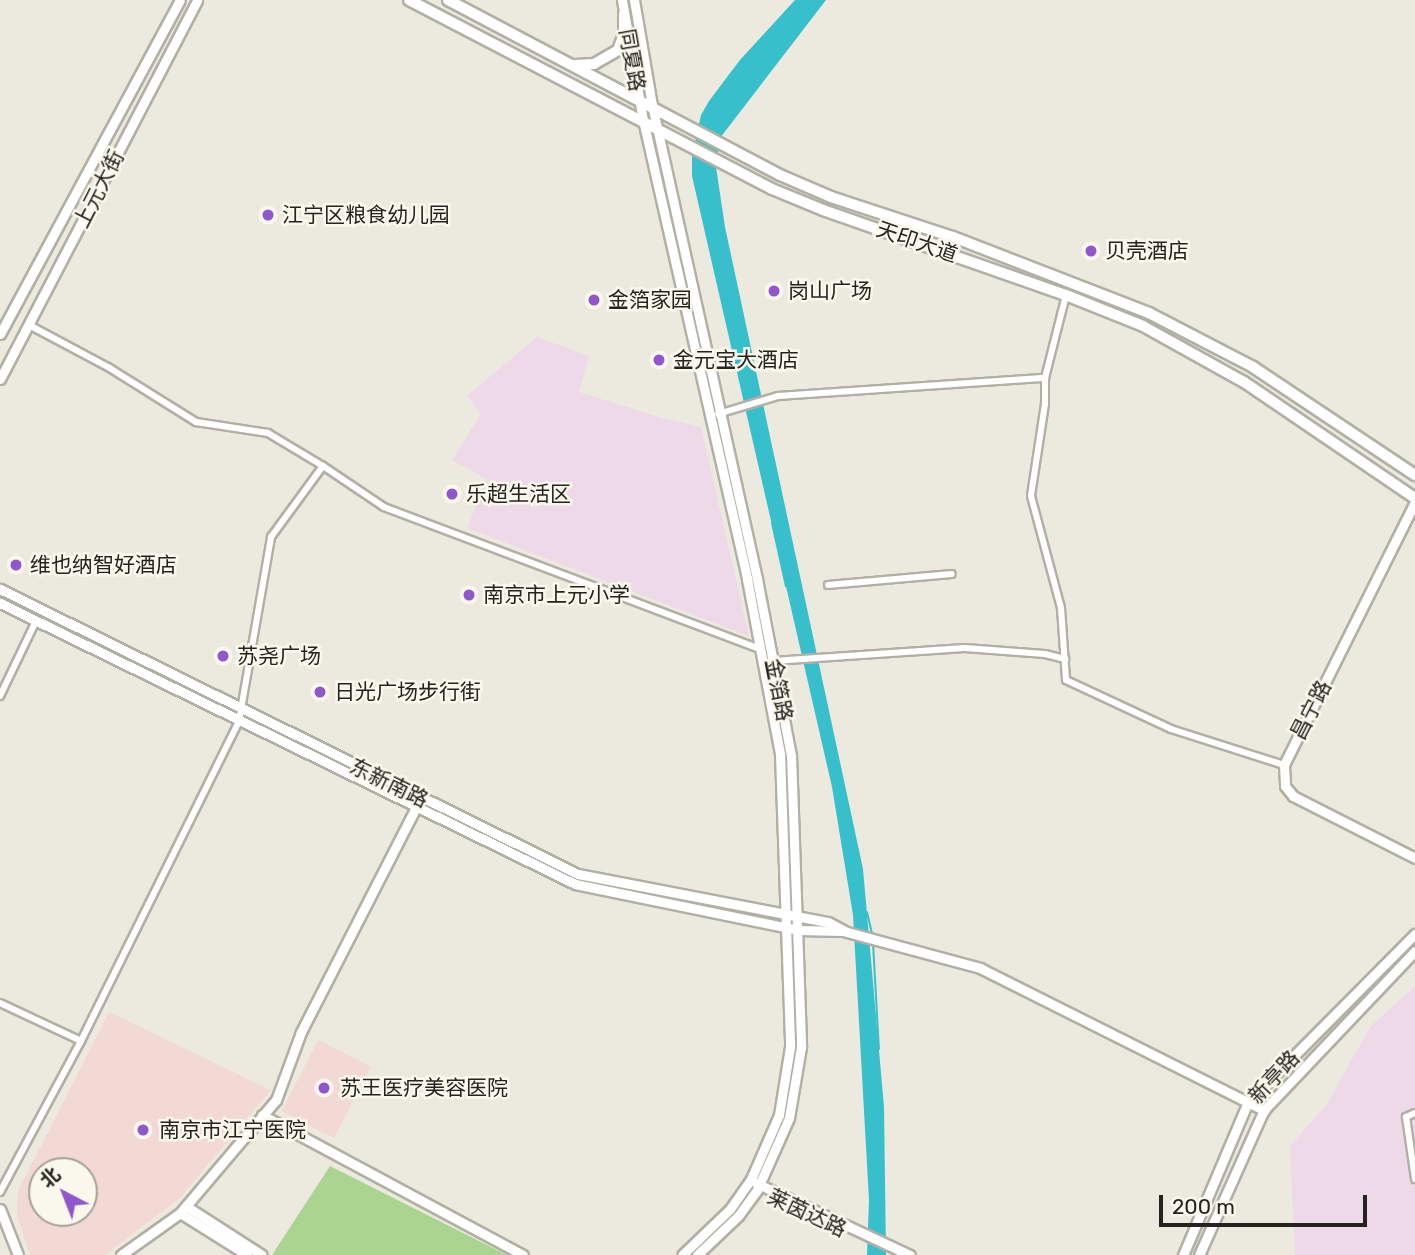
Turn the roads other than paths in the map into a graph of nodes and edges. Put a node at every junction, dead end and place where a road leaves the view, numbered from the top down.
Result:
1 (180, 0) edge
2 (197, 0) edge
3 (409, 0) edge
4 (448, 0) edge
5 (622, 0) edge
6 (634, 0) edge
7 (624, 14) junction
8 (574, 65) junction
9 (639, 99) junction
10 (652, 105) junction
11 (643, 120) junction
12 (657, 127) junction
13 (1066, 295) junction
14 (29, 325) junction
15 (0, 334) edge
16 (1045, 378) junction
17 (0, 379) edge
18 (718, 414) junction
19 (323, 466) junction
20 (1415, 475) edge
21 (1415, 500) edge
22 (952, 574) dead end
23 (828, 585) dead end
24 (0, 589) edge
25 (0, 603) edge
26 (36, 621) junction
27 (760, 649) junction
28 (1065, 659) junction
29 (773, 661) junction
30 (0, 695) edge
31 (241, 710) junction
32 (239, 721) junction
33 (1284, 765) junction
34 (416, 807) junction
35 (1415, 858) edge
36 (788, 916) junction
37 (799, 918) junction
38 (785, 928) junction
39 (799, 930) junction
40 (847, 932) junction
41 (1415, 934) edge
42 (1415, 951) edge
43 (0, 1003) edge
44 (81, 1041) junction
45 (1248, 1102) junction
46 (1264, 1110) junction
47 (1415, 1113) edge
48 (261, 1115) junction
49 (1415, 1179) edge
50 (749, 1180) junction
51 (758, 1187) junction
52 (0, 1192) edge
53 (0, 1209) edge
54 (183, 1210) junction
55 (904, 1254) edge
56 (18, 1255) edge
57 (121, 1255) edge
58 (247, 1255) edge
59 (262, 1255) edge
60 (523, 1255) edge
61 (682, 1255) edge
62 (697, 1255) edge
63 (1183, 1255) edge
64 (1199, 1255) edge

1 - 15 main road, 上元大街
2 - 14 main road, 上元大街
3 - 11 main road, 天印大道
4 - 8 main road, 天印大道
5 - 7 main road, 同夏路
6 - 10 main road, 同夏路
7 - 8 main road
7 - 9 main road, 同夏路
8 - 9 main road, 天印大道
9 - 10 main road, 天印大道
9 - 11 main road, 同夏路
10 - 12 main road, 金箔路
10 - 20 main road, 天印大道
11 - 12 main road, 天印大道
11 - 27 main road, 金箔路
12 - 13 main road, 天印大道
12 - 18 main road, 金箔路
13 - 16 street
13 - 21 main road, 天印大道
14 - 17 main road, 上元大街
14 - 19 street
16 - 18 street
16 - 28 street
18 - 29 main road, 金箔路
19 - 27 street
19 - 31 street
21 - 33 main road, 昌宁路
22 - 23 street
24 - 31 main road, 东新南路
25 - 26 main road, 东新南路
26 - 30 street
26 - 32 main road, 东新南路
27 - 36 main road, 金箔路
28 - 29 street
28 - 33 street
29 - 37 main road, 金箔路
31 - 32 street
31 - 36 main road, 东新南路
32 - 34 main road, 东新南路
32 - 44 street
33 - 35 main road, 昌宁路
34 - 38 main road, 东新南路
34 - 48 main road
36 - 37 main road, 东新南路
36 - 38 main road, 金箔路
37 - 39 main road, 金箔路
37 - 40 main road, 东新南路
38 - 39 main road, 东新南路
38 - 50 main road, 金箔路
39 - 40 main road, 东新南路
39 - 51 main road, 金箔路
40 - 45 main road
41 - 45 main road, 新亭路
42 - 46 main road, 新亭路
43 - 44 street
44 - 52 street
45 - 46 main road
45 - 63 main road, 新亭路
46 - 64 main road, 新亭路
47 - 49 street
48 - 54 main road
48 - 60 main road
50 - 51 main road, 莱茵达路
50 - 61 main road, 金箔路
51 - 55 main road, 莱茵达路
51 - 62 main road, 金箔路
53 - 56 main road
54 - 57 main road
54 - 58 main road
54 - 59 main road

